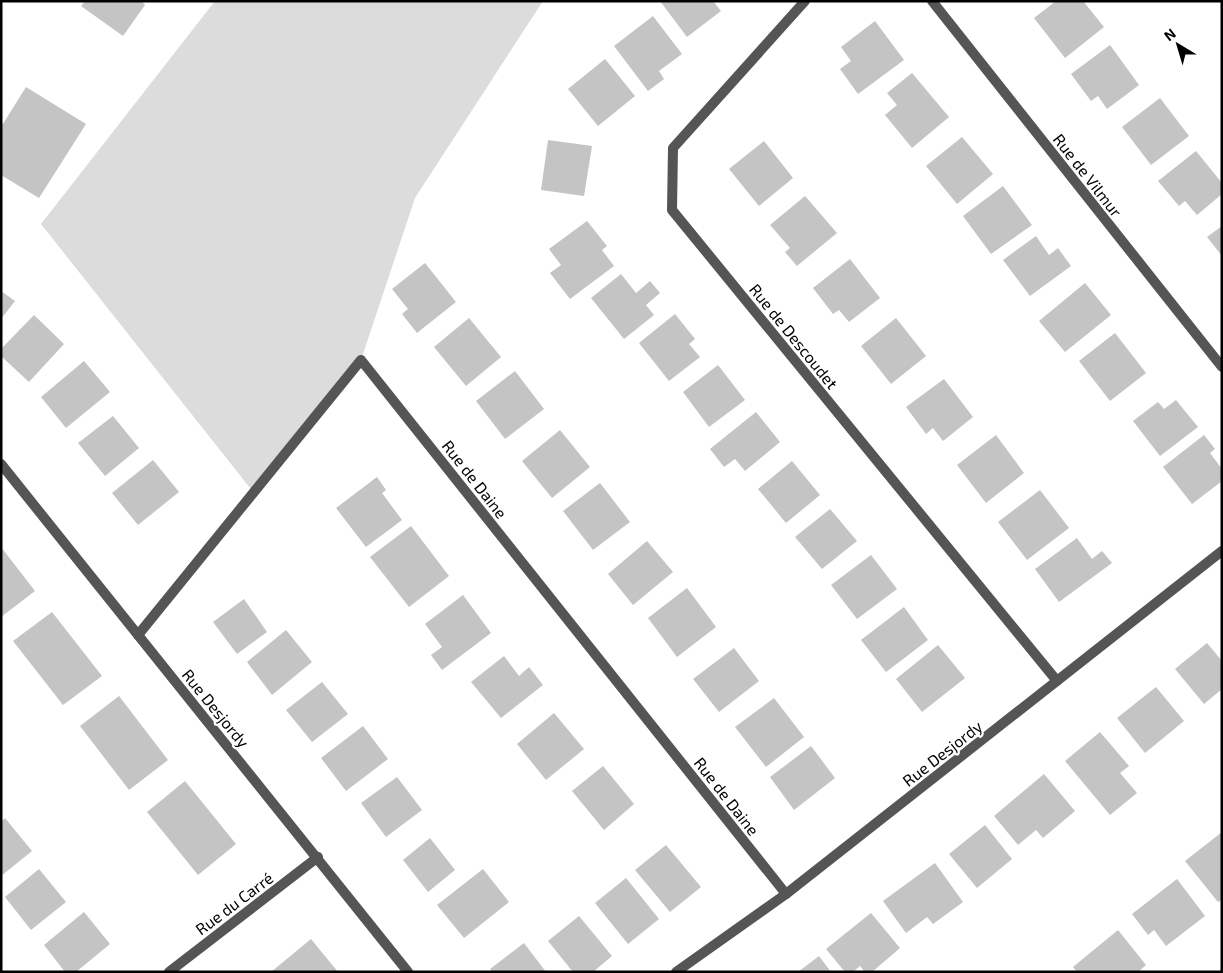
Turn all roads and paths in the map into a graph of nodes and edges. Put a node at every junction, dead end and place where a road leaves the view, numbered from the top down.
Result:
1 (805, 1) edge
2 (932, 1) edge
3 (1222, 367) edge
4 (1, 464) edge
5 (1222, 551) edge
6 (138, 635) junction
7 (1057, 681) junction
8 (318, 857) junction
9 (786, 894) junction
10 (168, 972) edge
11 (408, 972) edge
12 (676, 972) edge

1 - 7 street, Rue de Descoudet
2 - 3 street, Rue de Vilmur
4 - 6 street, Rue Desjordy
5 - 7 street, Rue Desjordy
6 - 8 street, Rue Desjordy
6 - 9 street, Rue de Daine
7 - 9 street, Rue Desjordy
8 - 10 street, Rue du Carré
8 - 11 street, Rue Desjordy
9 - 12 street, Rue Desjordy

